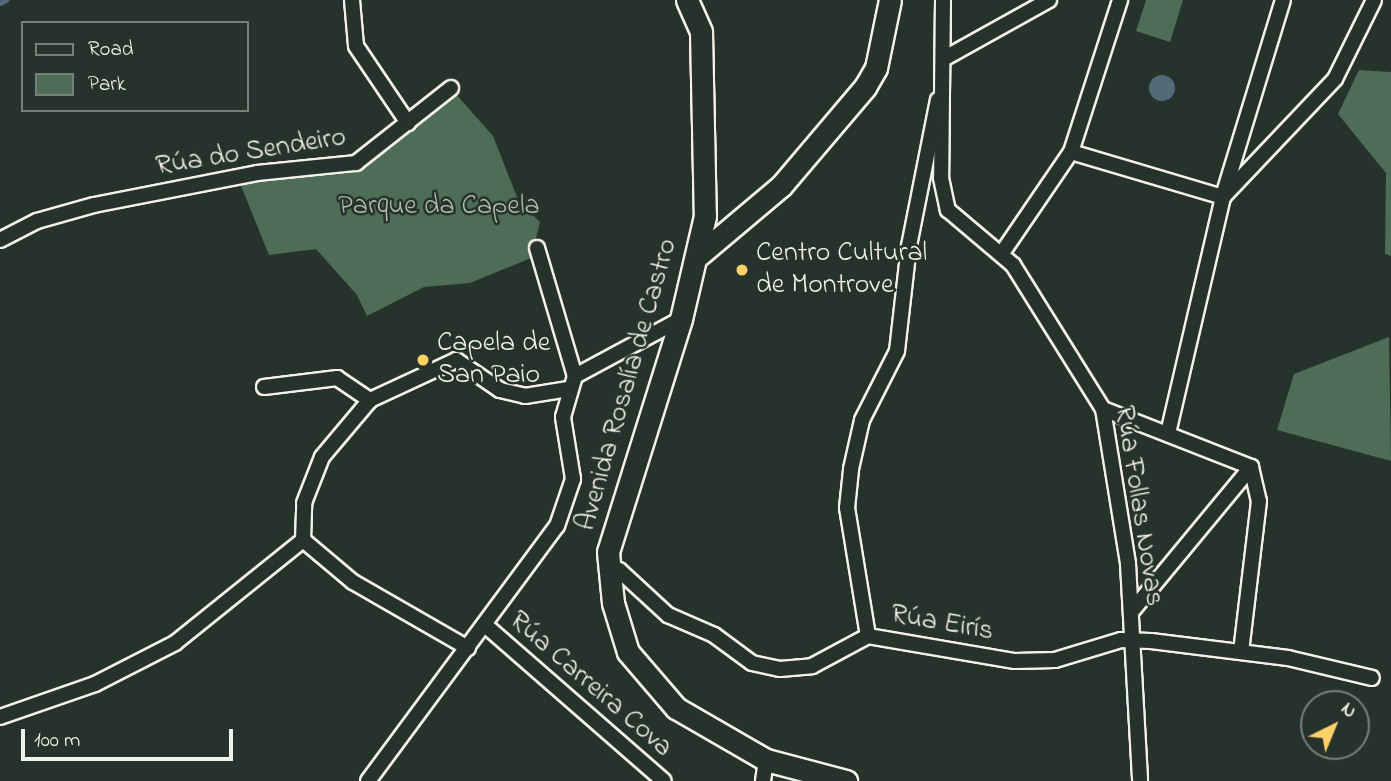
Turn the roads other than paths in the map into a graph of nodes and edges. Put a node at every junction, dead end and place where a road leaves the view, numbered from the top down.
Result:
1 (352, 0) edge
2 (687, 0) edge
3 (890, 0) edge
4 (943, 0) edge
5 (1049, 0) edge
6 (1120, 0) edge
7 (1283, 0) edge
8 (1374, 0) edge
9 (945, 58) junction
10 (944, 82) junction
11 (451, 88) dead end
12 (408, 123) junction
13 (1071, 152) junction
14 (1223, 197) junction
15 (0, 240) edge
16 (537, 248) dead end
17 (1002, 253) junction
18 (699, 255) junction
19 (681, 319) junction
20 (571, 382) junction
21 (264, 387) dead end
22 (370, 400) junction
23 (1103, 409) junction
24 (1168, 434) junction
25 (1251, 467) junction
26 (303, 540) junction
27 (610, 570) junction
28 (1132, 611) junction
29 (485, 625) junction
30 (868, 636) junction
31 (1134, 642) junction
32 (468, 648) junction
33 (1241, 652) junction
34 (1372, 678) dead end
35 (0, 717) edge
36 (766, 760) junction
37 (368, 781) edge
38 (664, 781) edge
39 (763, 781) edge
40 (846, 781) edge
41 (1140, 781) edge

1 - 12 street
2 - 18 street, Avenida Rosalía de Castro
3 - 18 street
4 - 9 street, Rúa Follas Novas
5 - 9 street
6 - 13 street
7 - 14 street
8 - 14 street
9 - 10 street, Rúa Follas Novas
10 - 17 street, Rúa Follas Novas
10 - 30 street
11 - 12 street, Rúa do Sendeiro
12 - 15 street, Rúa do Sendeiro
13 - 14 street
13 - 17 street
14 - 24 street
16 - 20 street
17 - 23 street, Rúa Follas Novas
18 - 19 street, Avenida Rosalía de Castro
19 - 20 street
19 - 27 street, Avenida Rosalía de Castro
20 - 22 street
20 - 29 street
21 - 22 street
22 - 26 street
23 - 24 street
23 - 28 street, Rúa Follas Novas
24 - 25 street
25 - 28 street
25 - 33 street
26 - 32 street
26 - 35 street
27 - 30 street, Rúa Eirís
27 - 36 street, Avenida Rosalía de Castro
28 - 31 street, Rúa Follas Novas
29 - 32 street
29 - 38 street, Rúa Carreira Cova
30 - 31 street, Rúa Eirís
31 - 33 street, Rúa Eirís
31 - 41 street, Rúa Follas Novas
32 - 37 street
33 - 34 street, Rúa Eirís
36 - 39 street
36 - 40 street, Avenida Rosalía de Castro

